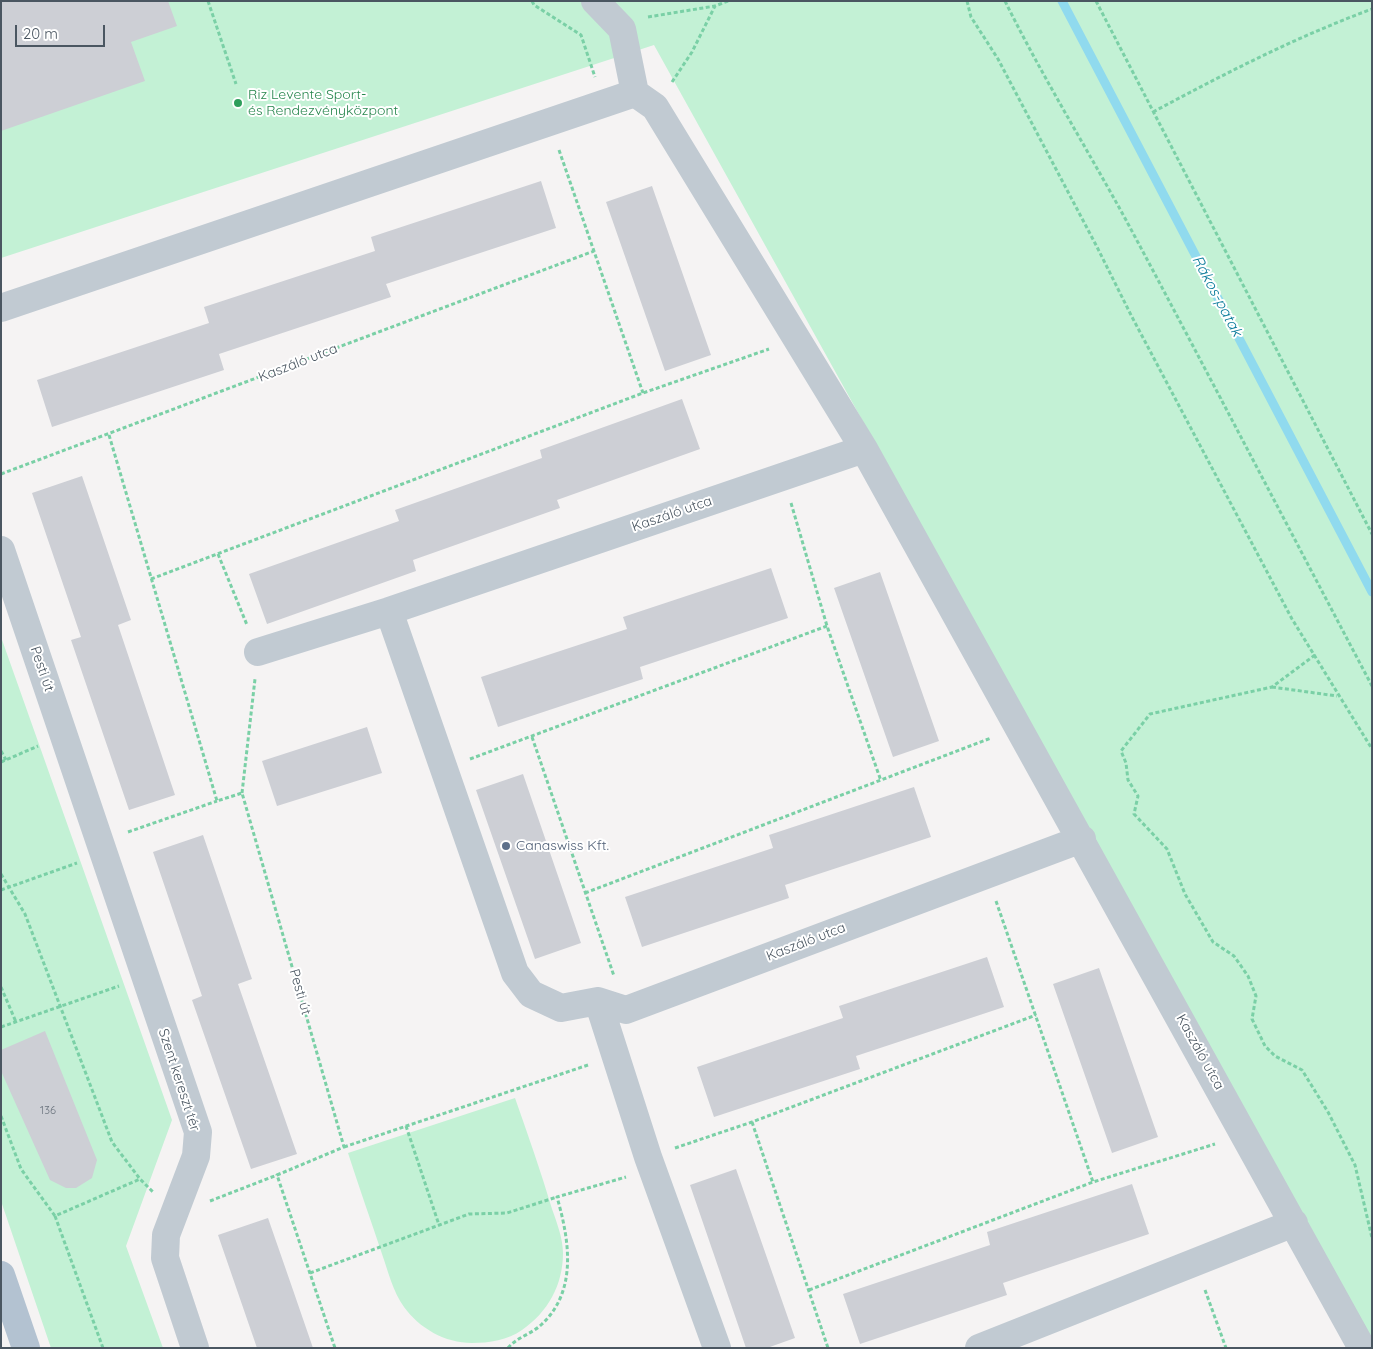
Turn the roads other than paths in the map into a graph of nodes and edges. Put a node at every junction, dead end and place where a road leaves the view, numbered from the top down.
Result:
1 (595, 1) edge
2 (645, 100) junction
3 (1, 308) edge
4 (864, 449) junction
5 (1, 550) edge
6 (389, 611) junction
7 (258, 652) road end
8 (1082, 838) junction
9 (102, 847) joint
10 (598, 1001) junction
11 (1294, 1223) junction
12 (1, 1275) edge
13 (26, 1348) edge
14 (194, 1348) edge
15 (717, 1348) edge
16 (979, 1348) edge
17 (1362, 1348) edge

1 - 2 street, Kaszáló utca
2 - 3 street
2 - 4 street, Kaszáló utca
4 - 6 street, Kaszáló utca
4 - 8 street, Kaszáló utca
5 - 9 street, Pesti út
6 - 7 street, Kaszáló utca
6 - 10 street
8 - 10 street, Kaszáló utca
8 - 11 street, Kaszáló utca
9 - 14 street, Szent kereszt tér
10 - 15 street
11 - 16 street
11 - 17 street, Kaszáló utca
12 - 13 main road

